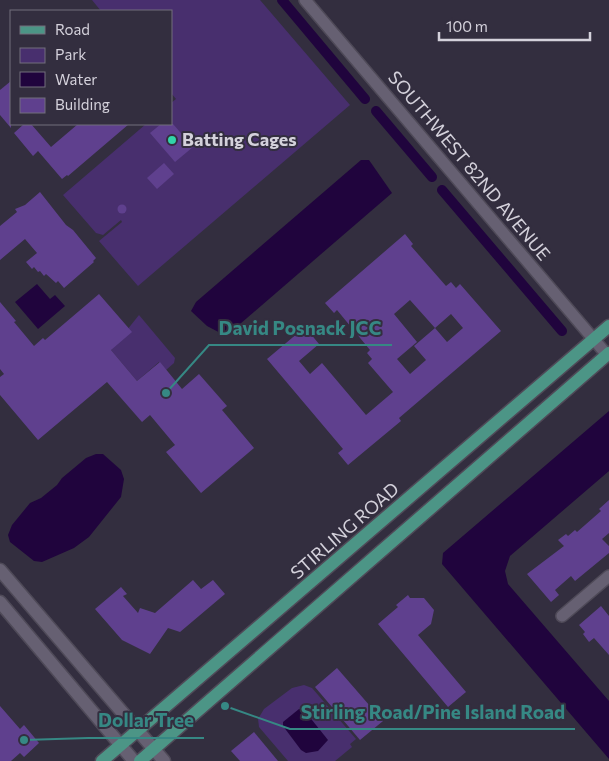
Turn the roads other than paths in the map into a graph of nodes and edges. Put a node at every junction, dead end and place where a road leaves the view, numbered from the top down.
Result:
1 (305, 0) edge
2 (609, 326) edge
3 (594, 339) junction
4 (608, 354) edge
5 (374, 528) junction
6 (388, 544) junction
7 (0, 570) edge
8 (609, 576) edge
9 (0, 602) edge
10 (562, 616) dead end
11 (138, 731) junction
12 (121, 745) junction
13 (154, 749) junction
14 (102, 761) edge
15 (134, 761) edge
16 (140, 761) edge
17 (164, 761) edge

1 - 3 street, SOUTHWEST 82ND AVENUE
2 - 3 main road, STIRLING ROAD
3 - 4 street, SOUTHWEST 82ND AVENUE
3 - 5 main road, STIRLING ROAD
4 - 6 main road
5 - 6 main road
5 - 11 main road, STIRLING ROAD
6 - 13 main road
7 - 11 main road
8 - 10 street
9 - 12 main road
11 - 12 main road, STIRLING ROAD
11 - 13 main road
12 - 14 main road, STIRLING ROAD
12 - 15 main road
13 - 16 main road
13 - 17 main road

